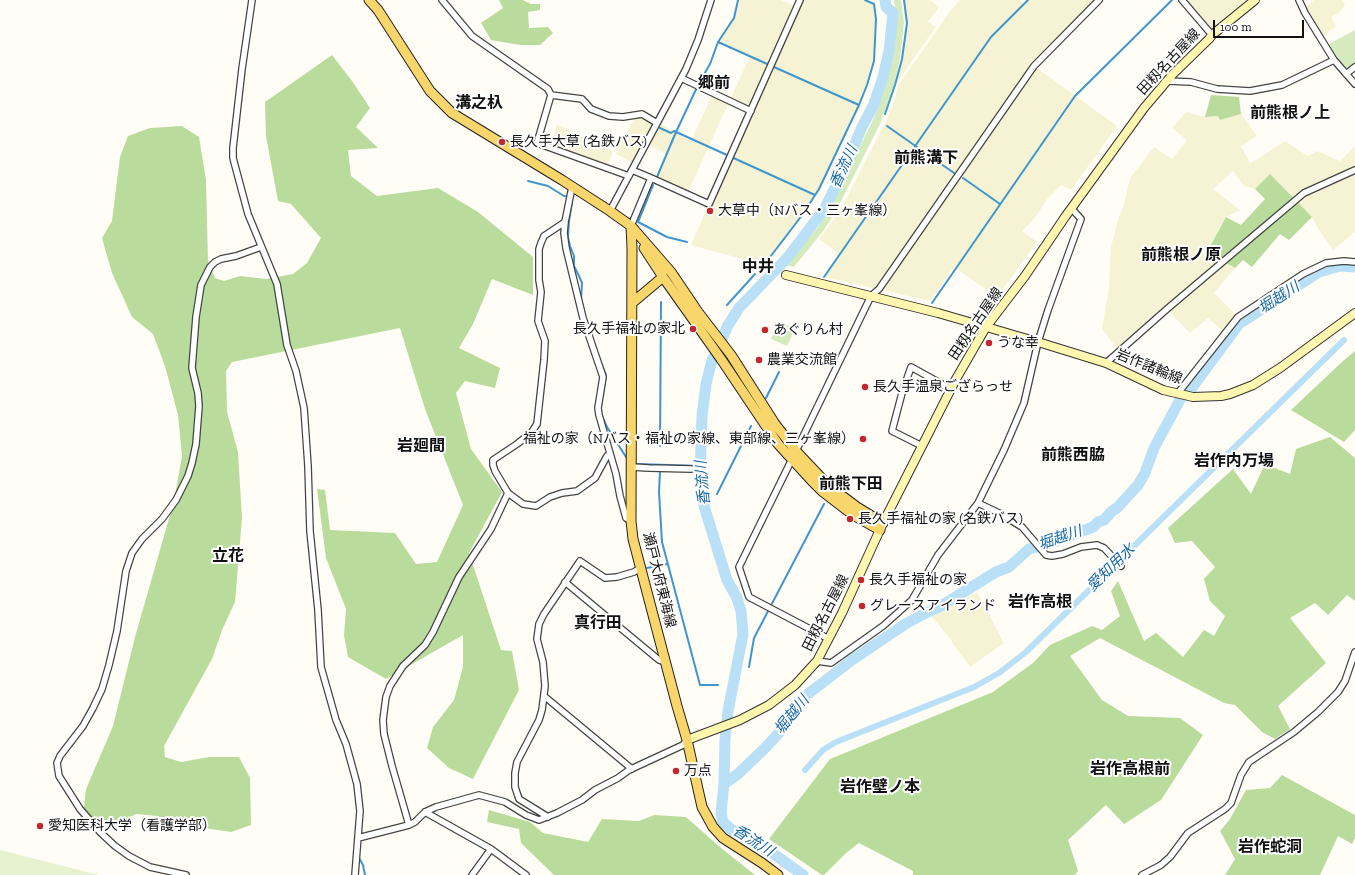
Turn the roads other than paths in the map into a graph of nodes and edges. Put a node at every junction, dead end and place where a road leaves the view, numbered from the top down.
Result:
1 (252, 0) edge
2 (369, 0) edge
3 (442, 0) edge
4 (711, 0) edge
5 (800, 0) edge
6 (1099, 0) edge
7 (1182, 0) edge
8 (1255, 0) edge
9 (1299, 0) edge
10 (1212, 35) junction
11 (1334, 60) junction
12 (1355, 67) edge
13 (1346, 74) junction
14 (681, 78) junction
15 (1167, 81) junction
16 (1355, 84) edge
17 (551, 95) junction
18 (751, 111) junction
19 (657, 123) junction
20 (632, 170) junction
21 (1355, 170) edge
22 (629, 176) junction
23 (651, 178) junction
24 (572, 187) junction
25 (1072, 209) junction
26 (610, 211) junction
27 (565, 222) junction
28 (631, 226) junction
29 (261, 247) junction
30 (1355, 262) edge
31 (786, 275) dead end
32 (662, 276) junction
33 (871, 296) junction
34 (632, 303) junction
35 (1355, 313) edge
36 (986, 327) junction
37 (1038, 342) junction
38 (1106, 363) junction
39 (950, 389) junction
40 (1178, 393) junction
41 (922, 446) junction
42 (796, 451) junction
43 (610, 454) junction
44 (792, 459) junction
45 (631, 467) junction
46 (691, 469) dead end
47 (508, 494) junction
48 (978, 503) junction
49 (631, 521) junction
50 (881, 527) junction
51 (1121, 566) dead end
52 (640, 568) junction
53 (566, 582) junction
54 (829, 639) junction
55 (1355, 652) edge
56 (816, 661) junction
57 (665, 662) junction
58 (544, 696) junction
59 (687, 740) junction
60 (632, 769) junction
61 (425, 812) junction
62 (548, 817) junction
63 (409, 825) junction
64 (358, 838) junction
65 (491, 849) junction
66 (186, 875) edge
67 (355, 875) edge
68 (472, 875) edge
69 (526, 875) edge
70 (778, 875) edge
71 (1142, 875) edge

1 - 29 street
2 - 24 main road
3 - 17 street
4 - 14 street
5 - 18 street
6 - 33 street
7 - 10 street
8 - 10 main road, 田籾名古屋線
9 - 11 street
10 - 15 main road, 田籾名古屋線
11 - 13 street
11 - 15 street
12 - 13 street
13 - 16 street
14 - 18 street
14 - 19 street
15 - 25 main road, 田籾名古屋線
17 - 19 street
17 - 22 street
18 - 23 street
19 - 20 street
20 - 22 street
20 - 23 street
21 - 38 street
22 - 26 street
23 - 28 street
24 - 26 main road
24 - 27 street
25 - 36 main road, 田籾名古屋線
25 - 37 street
26 - 28 main road
27 - 43 street
27 - 47 street
28 - 32 main road
28 - 34 main road, 瀬戸大府東海線
28 - 42 main road
29 - 64 street
29 - 66 street
30 - 40 street
31 - 33 main road, 岩作諸輪線
32 - 34 main road
32 - 44 main road
33 - 36 main road, 岩作諸輪線
33 - 42 street
34 - 45 main road, 瀬戸大府東海線
35 - 40 main road, 岩作諸輪線
36 - 37 main road, 岩作諸輪線
36 - 39 main road, 田籾名古屋線
37 - 38 main road, 岩作諸輪線
37 - 48 street
38 - 40 main road, 岩作諸輪線
39 - 41 main road, 田籾名古屋線
39 - 41 street
41 - 50 main road, 田籾名古屋線
42 - 50 main road
43 - 47 street
43 - 49 street
44 - 50 main road
44 - 54 street
45 - 46 street
45 - 49 main road, 瀬戸大府東海線
47 - 63 street
48 - 51 street
48 - 56 street
49 - 52 main road, 瀬戸大府東海線
50 - 54 main road, 田籾名古屋線
52 - 53 street
52 - 57 main road, 瀬戸大府東海線
53 - 57 street
53 - 58 street
54 - 56 main road, 田籾名古屋線
55 - 71 street
56 - 59 main road, 田籾名古屋線
57 - 59 main road, 瀬戸大府東海線
58 - 60 street
58 - 62 street
59 - 60 street
59 - 70 main road, 瀬戸大府東海線
60 - 62 street
61 - 62 street
61 - 63 street
61 - 65 street
63 - 64 street
64 - 67 street
65 - 68 street
65 - 69 street

